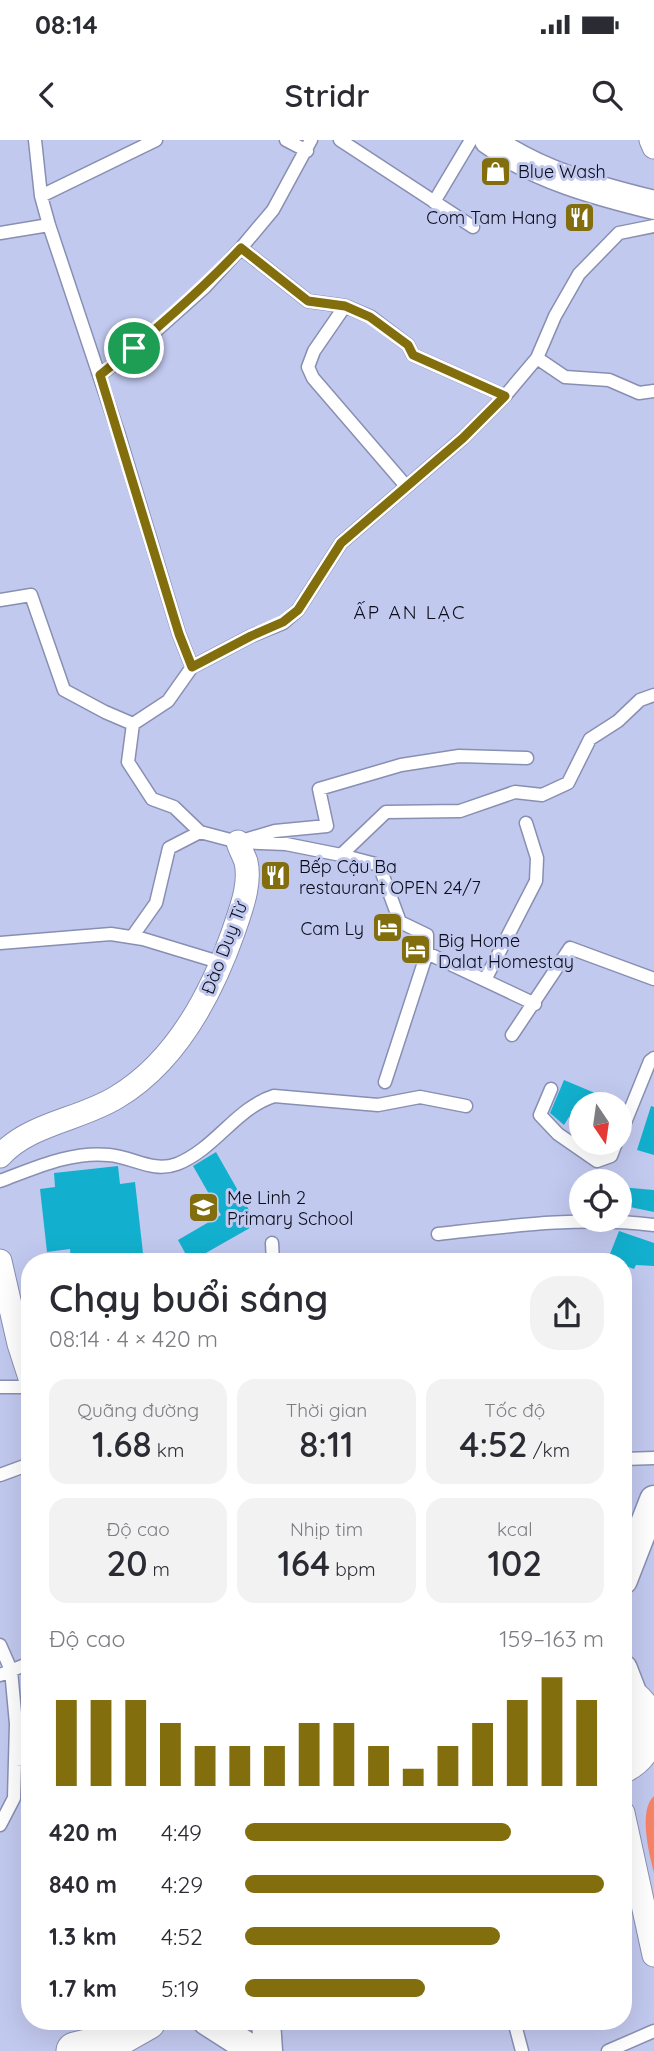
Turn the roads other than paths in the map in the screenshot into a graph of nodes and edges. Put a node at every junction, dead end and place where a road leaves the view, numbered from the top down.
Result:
1 (35, 140) edge
2 (156, 140) edge
3 (286, 140) edge
4 (340, 140) edge
5 (471, 140) edge
6 (489, 140) edge
7 (651, 140) edge
8 (309, 145) edge
9 (654, 147) edge
10 (41, 196) junction
11 (434, 202) junction
12 (654, 205) edge
13 (50, 225) junction
14 (654, 226) edge
15 (473, 227) dead end
16 (0, 233) edge
17 (241, 248) junction
18 (345, 306) junction
19 (537, 359) junction
20 (100, 375) junction
21 (654, 391) edge
22 (505, 396) junction
23 (406, 486) junction
24 (0, 600) edge
25 (192, 667) junction
26 (654, 695) edge
27 (133, 724) junction
28 (527, 758) dead end
29 (526, 823) dead end
30 (200, 832) junction
31 (238, 842) junction
32 (341, 855) junction
33 (132, 937) junction
34 (0, 943) edge
35 (427, 953) junction
36 (222, 962) junction
37 (654, 979) edge
38 (485, 980) junction
39 (535, 1004) junction
40 (512, 1035) dead end
41 (654, 1058) edge
42 (385, 1082) dead end
43 (551, 1089) dead end
44 (632, 1105) edge
45 (466, 1106) dead end
46 (569, 1142) edge
47 (588, 1155) edge
48 (611, 1155) edge
49 (0, 1156) edge
50 (0, 1181) edge
51 (654, 1226) edge
52 (438, 1234) dead end
53 (272, 1243) dead end
54 (273, 1253) edge
55 (1, 1267) edge
56 (21, 1350) edge
57 (0, 1387) edge
58 (21, 1387) edge
59 (654, 1458) edge
60 (632, 1459) edge
61 (21, 1467) edge
62 (0, 1475) edge
63 (654, 1500) edge
64 (632, 1557) edge
65 (0, 1645) edge
66 (6, 1672) edge
67 (635, 1695) edge
68 (640, 1753) edge
69 (15, 1760) junction
70 (21, 1760) edge
71 (0, 1825) edge
72 (632, 1854) edge
73 (654, 1955) edge
74 (75, 2030) edge
75 (131, 2030) edge
76 (221, 2030) edge
77 (250, 2030) edge
78 (266, 2030) edge
79 (516, 2030) edge
80 (654, 2031) edge
81 (54, 2051) edge
82 (75, 2051) edge
83 (254, 2051) edge
84 (265, 2051) edge
85 (522, 2051) edge
86 (608, 2051) edge

1 - 10 lane
2 - 10 lane
3 - 8 lane
4 - 11 lane
5 - 11 lane
6 - 12 street
7 - 9 street
8 - 17 lane
10 - 13 lane
11 - 15 lane
13 - 16 lane
13 - 20 lane
14 - 19 lane
17 - 18 lane
17 - 20 lane
18 - 22 lane
18 - 23 lane
19 - 21 lane
19 - 22 lane
20 - 25 lane
22 - 23 lane
23 - 25 lane
24 - 27 lane
25 - 27 lane
26 - 32 lane
27 - 30 lane
28 - 31 lane
29 - 38 lane
30 - 31 lane
30 - 33 lane
31 - 32 lane
31 - 36 street, Đào Duy Từ
32 - 35 lane
33 - 34 lane
33 - 36 lane
35 - 38 lane
35 - 42 lane
36 - 49 street, Đào Duy Từ
37 - 39 lane
38 - 39 lane
39 - 40 lane
41 - 44 lane
43 - 46 lane
45 - 50 lane
47 - 48 lane
51 - 52 lane
53 - 54 lane
55 - 56 street
57 - 58 lane
59 - 60 lane
61 - 62 lane
63 - 64 street
65 - 66 lane
66 - 69 lane
67 - 68 main road
69 - 70 lane
69 - 71 lane
72 - 73 street
74 - 81 main road
75 - 82 main road
76 - 83 street
77 - 84 street
78 - 84 street
79 - 85 lane
80 - 86 lane

